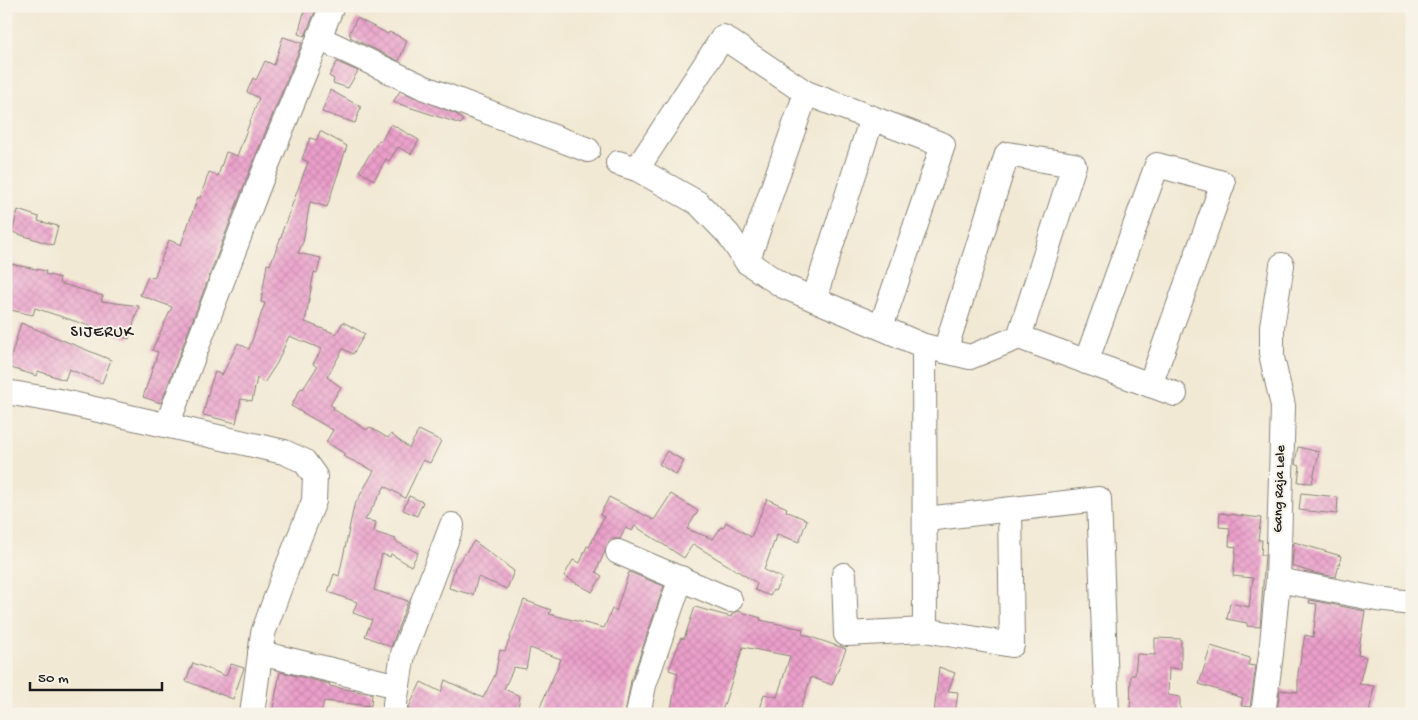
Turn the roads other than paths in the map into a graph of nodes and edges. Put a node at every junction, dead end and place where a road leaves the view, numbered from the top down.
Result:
1 (332, 6) edge
2 (319, 38) junction
3 (806, 93) junction
4 (872, 118) junction
5 (588, 150) dead end
6 (747, 262) junction
7 (1282, 265) dead end
8 (814, 299) junction
9 (881, 328) junction
10 (1018, 337) junction
11 (935, 349) junction
12 (1086, 362) junction
13 (1150, 385) junction
14 (6, 392) edge
15 (1175, 394) dead end
16 (168, 426) junction
17 (1010, 510) junction
18 (926, 519) junction
19 (452, 525) dead end
20 (618, 552) dead end
21 (844, 575) dead end
22 (681, 578) junction
23 (1278, 580) junction
24 (730, 600) dead end
25 (1412, 603) edge
26 (925, 630) junction
27 (260, 653) junction
28 (398, 686) junction
29 (252, 714) edge
30 (395, 714) edge
31 (638, 714) edge
32 (1107, 714) edge
33 (1263, 714) edge

1 - 2 street
2 - 5 street
2 - 16 street
3 - 4 street
3 - 6 street
3 - 6 street
4 - 8 street
4 - 9 street
6 - 8 street
7 - 23 street, Gang Raja Lele
8 - 9 street
9 - 11 street
10 - 11 street
10 - 11 street
10 - 12 street
11 - 18 street
12 - 13 street
12 - 13 street
13 - 15 street
14 - 16 street
16 - 27 street
17 - 18 street
17 - 26 street
17 - 32 street
18 - 26 street
19 - 28 street
20 - 22 street
21 - 26 street
22 - 24 street
22 - 31 street
23 - 25 street
23 - 33 street, Gang Raja Lele
27 - 28 street
27 - 29 street
28 - 30 street

